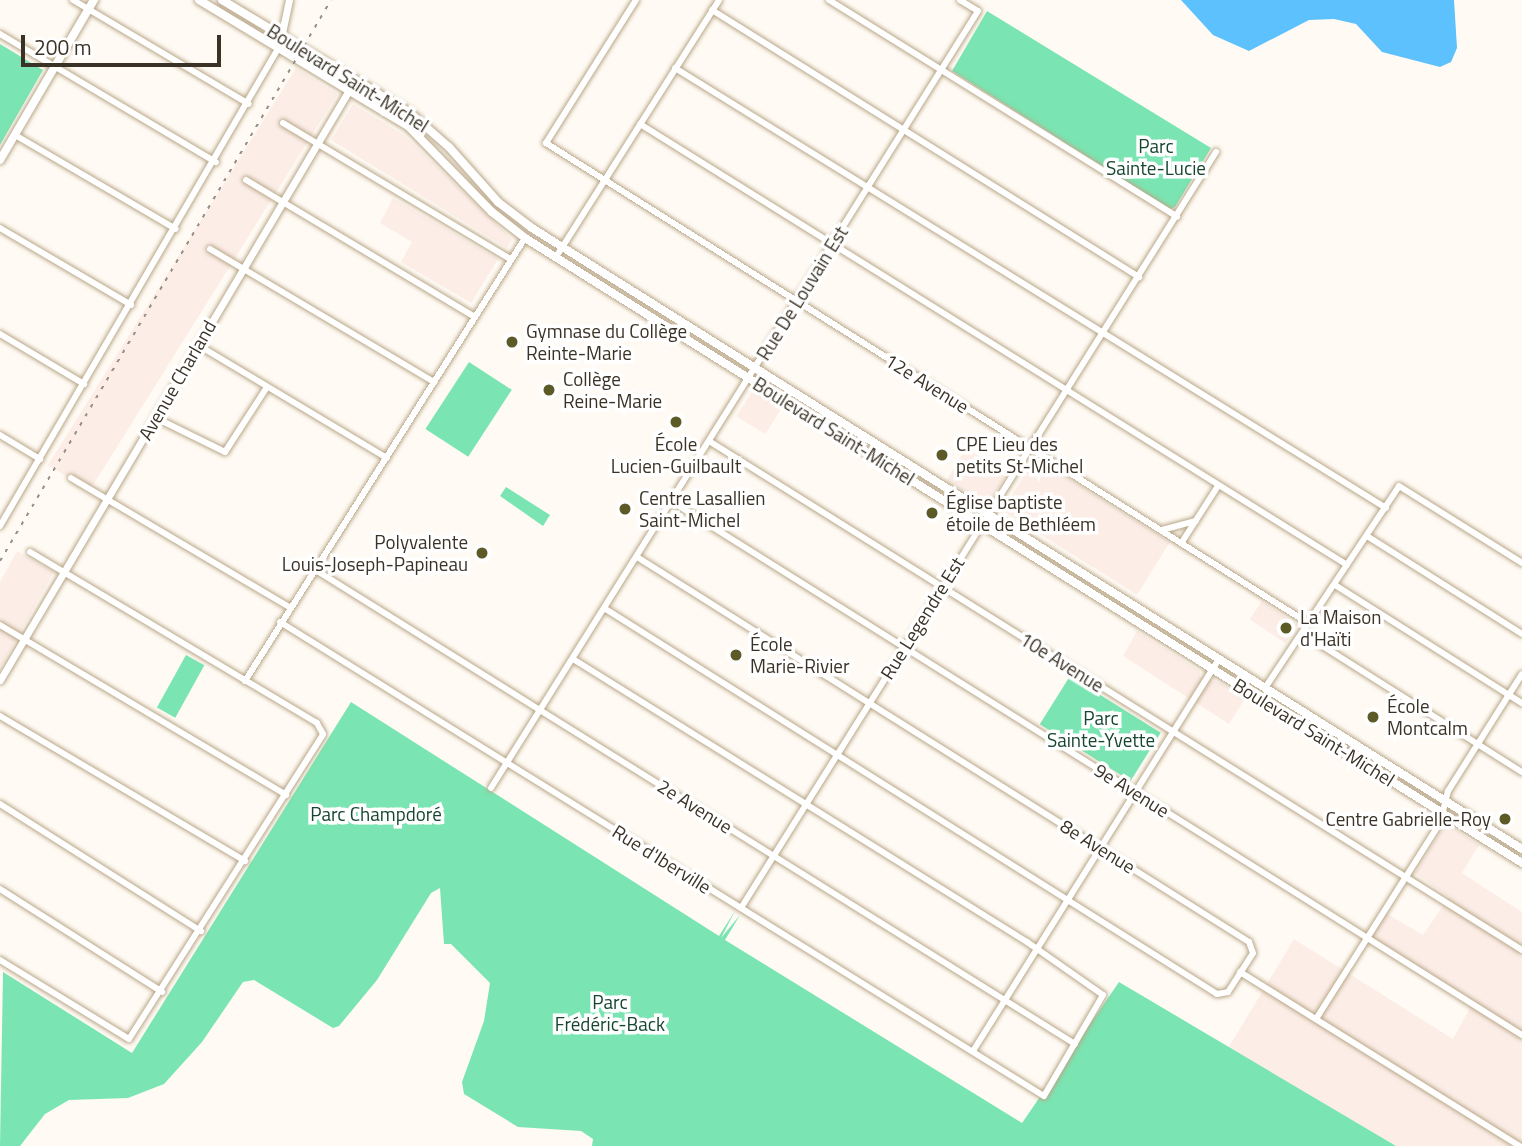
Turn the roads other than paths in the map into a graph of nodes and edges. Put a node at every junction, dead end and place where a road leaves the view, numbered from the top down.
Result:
1 (73, 0) edge
2 (94, 0) edge
3 (199, 0) edge
4 (222, 0) edge
5 (636, 0) edge
6 (719, 0) edge
7 (829, 0) edge
8 (960, 0) edge
9 (287, 1) edge
10 (89, 9) junction
11 (712, 10) junction
12 (0, 34) edge
13 (282, 36) junction
14 (279, 47) junction
15 (54, 67) junction
16 (675, 68) junction
17 (941, 71) junction
18 (355, 80) junction
19 (349, 89) junction
20 (249, 104) junction
21 (283, 123) dead end
22 (640, 124) junction
23 (904, 129) junction
24 (15, 135) junction
25 (317, 144) junction
26 (1216, 152) dead end
27 (0, 160) edge
28 (216, 162) junction
29 (247, 180) dead end
30 (604, 180) junction
31 (868, 188) junction
32 (283, 202) junction
33 (1177, 217) junction
34 (0, 228) edge
35 (176, 229) junction
36 (525, 238) junction
37 (832, 245) junction
38 (562, 247) junction
39 (210, 249) dead end
40 (556, 257) junction
41 (510, 259) junction
42 (243, 269) junction
43 (1139, 277) junction
44 (797, 301) junction
45 (131, 305) junction
46 (475, 317) junction
47 (0, 334) edge
48 (1102, 335) junction
49 (198, 345) junction
50 (755, 368) junction
51 (749, 378) junction
52 (434, 382) junction
53 (85, 384) junction
54 (267, 387) junction
55 (1066, 391) junction
56 (156, 418) junction
57 (0, 435) edge
58 (709, 441) junction
59 (1030, 448) junction
60 (387, 457) junction
61 (40, 459) junction
62 (71, 478) dead end
63 (1218, 486) junction
64 (107, 499) junction
65 (671, 500) junction
66 (1386, 508) junction
67 (988, 514) junction
68 (1196, 521) junction
69 (982, 524) junction
70 (0, 526) edge
71 (1162, 530) junction
72 (1367, 536) junction
73 (1182, 542) junction
74 (30, 552) dead end
75 (637, 557) junction
76 (1522, 563) edge
77 (1347, 565) junction
78 (314, 569) junction
79 (64, 573) junction
80 (1335, 584) junction
81 (942, 587) junction
82 (289, 607) junction
83 (604, 608) junction
84 (280, 622) junction
85 (1308, 623) junction
86 (0, 625) edge
87 (1302, 633) junction
88 (1522, 634) edge
89 (24, 640) junction
90 (904, 646) junction
91 (573, 659) junction
92 (1219, 659) junction
93 (1213, 669) junction
94 (1522, 674) edge
95 (0, 680) edge
96 (245, 681) junction
97 (1265, 688) junction
98 (1509, 695) junction
99 (869, 703) junction
100 (1522, 703) edge
101 (540, 710) junction
102 (0, 716) edge
103 (1173, 732) junction
104 (1479, 745) junction
105 (836, 754) junction
106 (507, 763) junction
107 (1522, 772) edge
108 (491, 788) dead end
109 (1135, 792) junction
110 (286, 795) junction
111 (1446, 801) junction
112 (0, 804) edge
113 (804, 804) junction
114 (1443, 813) junction
115 (1101, 848) junction
116 (1522, 849) edge
117 (773, 855) junction
118 (245, 861) junction
119 (1522, 863) edge
120 (1406, 878) junction
121 (0, 889) edge
122 (1069, 900) junction
123 (741, 908) junction
124 (201, 931) junction
125 (1367, 938) junction
126 (1522, 950) edge
127 (1036, 951) junction
128 (0, 960) edge
129 (1240, 972) junction
130 (162, 992) junction
131 (1006, 999) junction
132 (1316, 1019) junction
133 (1522, 1035) edge
134 (1075, 1044) junction
135 (973, 1051) junction
136 (1520, 1146) edge

1 - 10 street
2 - 10 main road
3 - 14 main road, Boulevard Saint-Michel
4 - 13 main road, Boulevard Saint-Michel
5 - 30 street, 12e Avenue
6 - 11 street
7 - 17 street
8 - 17 street, Rue De Louvain Est
9 - 13 street
10 - 15 main road
10 - 20 street
11 - 16 street
11 - 23 street
12 - 15 street
13 - 14 street
13 - 18 main road, Boulevard Saint-Michel
14 - 19 main road, Boulevard Saint-Michel
14 - 20 street
15 - 24 main road
15 - 28 street
16 - 22 street
16 - 31 street
17 - 23 street, Rue De Louvain Est
17 - 33 street
18 - 19 street, Avenue Charland
18 - 38 main road, Boulevard Saint-Michel
19 - 25 street, Avenue Charland
19 - 36 main road, Boulevard Saint-Michel
20 - 28 street
21 - 25 street
22 - 30 street
22 - 37 street
23 - 31 street, Rue De Louvain Est
23 - 43 street
24 - 27 main road
24 - 35 street
25 - 32 street, Avenue Charland
25 - 41 street
26 - 33 street, Rue Legendre Est
28 - 35 street
29 - 32 street
30 - 38 street
30 - 44 street, 12e Avenue
31 - 37 street, Rue De Louvain Est
31 - 48 street
32 - 42 street, Avenue Charland
32 - 46 street
33 - 43 street, Rue Legendre Est
34 - 45 street
35 - 45 street
36 - 40 main road, Boulevard Saint-Michel
36 - 41 street
37 - 44 street, Rue De Louvain Est
37 - 55 street
38 - 40 street
38 - 50 main road, Boulevard Saint-Michel
39 - 42 street
40 - 51 main road, Boulevard Saint-Michel
41 - 46 street
42 - 49 street, Avenue Charland
42 - 52 street
43 - 48 street, Rue Legendre Est
44 - 50 street, Rue De Louvain Est
44 - 59 street, 12e Avenue
45 - 53 street
46 - 52 street
47 - 53 street
48 - 55 street, Rue Legendre Est
48 - 66 street
49 - 54 street
49 - 56 street, Avenue Charland
50 - 51 street, Rue De Louvain Est
50 - 67 main road, Boulevard Saint-Michel
51 - 58 street, Rue De Louvain Est
51 - 69 main road, Boulevard Saint-Michel
52 - 60 street
53 - 61 street
54 - 56 street
54 - 60 street
55 - 59 street, Rue Legendre Est
55 - 63 street
56 - 64 street, Avenue Charland
57 - 61 street
58 - 65 street, Rue De Louvain Est
58 - 81 street, 10e Avenue
59 - 67 street, Rue Legendre Est
59 - 71 street, 12e Avenue
60 - 78 street
61 - 70 street
62 - 64 street
63 - 68 street
63 - 77 street
64 - 79 street, Avenue Charland
64 - 82 street
65 - 75 street, Rue De Louvain Est
65 - 90 street, 9e Avenue
66 - 72 street
66 - 76 street
67 - 69 street, Rue Legendre Est
67 - 92 main road, Boulevard Saint-Michel
68 - 71 street
68 - 73 street
69 - 81 street, Rue Legendre Est
69 - 93 main road, Boulevard Saint-Michel
71 - 73 street, 12e Avenue
72 - 77 street
72 - 88 street
73 - 85 street, 12e Avenue
74 - 79 street
75 - 83 street, Rue De Louvain Est
75 - 99 street, 8e Avenue
77 - 80 street
78 - 82 street
78 - 101 street, 2e Avenue
79 - 89 street, Avenue Charland
79 - 96 street
80 - 85 street
80 - 98 street
81 - 90 street, Rue Legendre Est
81 - 103 street, 10e Avenue
82 - 84 street
83 - 91 street, Rue De Louvain Est
83 - 105 street
84 - 96 street
84 - 106 street, Rue d'Iberville
85 - 87 street
86 - 89 street
87 - 97 street
87 - 104 street
89 - 95 street, Avenue Charland
89 - 110 street
90 - 99 street, Rue Legendre Est
90 - 109 street, 9e Avenue
91 - 101 street, Rue De Louvain Est
91 - 113 street
92 - 93 street
92 - 97 main road, Boulevard Saint-Michel
93 - 103 street
93 - 114 main road, Boulevard Saint-Michel
94 - 98 street
96 - 110 street
97 - 111 main road, Boulevard Saint-Michel
98 - 100 street
98 - 104 street
99 - 105 street, Rue Legendre Est
99 - 115 street, 8e Avenue
101 - 106 street, Rue De Louvain Est
101 - 117 street, 2e Avenue
102 - 118 street
103 - 109 street
103 - 120 street, 10e Avenue
104 - 107 street
104 - 111 street
105 - 113 street, Rue Legendre Est
105 - 122 street
106 - 108 street, Rue De Louvain Est
106 - 123 street, Rue d'Iberville
109 - 115 street
109 - 125 street, 9e Avenue
110 - 118 street
111 - 114 street
111 - 116 main road, Boulevard Saint-Michel
112 - 124 street
113 - 117 street, Rue Legendre Est
113 - 127 street
114 - 119 main road, Boulevard Saint-Michel
114 - 120 street
115 - 122 street
115 - 129 street, 8e Avenue
117 - 123 street, Rue Legendre Est
117 - 131 street, 2e Avenue
118 - 124 street
120 - 125 street
120 - 126 street, 10e Avenue
121 - 130 street
122 - 127 street
122 - 129 street
123 - 135 street, Rue d'Iberville
124 - 130 street
125 - 132 street
125 - 133 street, 9e Avenue
127 - 131 street
127 - 134 street
128 - 130 street
129 - 132 street
131 - 134 street, 2e Avenue
131 - 135 street
132 - 136 street
134 - 135 street, Rue d'Iberville

